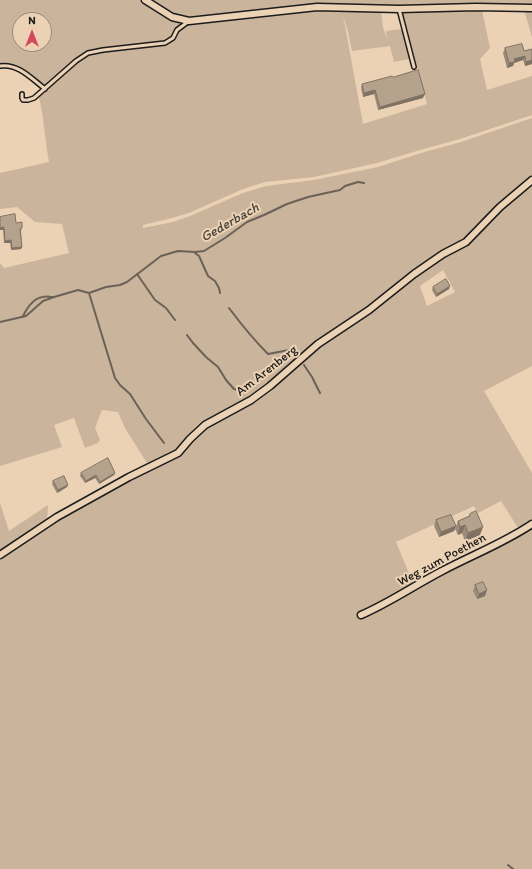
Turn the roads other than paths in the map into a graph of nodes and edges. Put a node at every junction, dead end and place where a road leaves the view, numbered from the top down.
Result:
1 (145, 0) edge
2 (532, 8) edge
3 (399, 9) junction
4 (189, 21) junction
5 (0, 66) edge
6 (414, 67) dead end
7 (45, 89) junction
8 (22, 94) dead end
9 (532, 180) edge
10 (532, 524) edge
11 (0, 555) edge
12 (361, 615) dead end

1 - 4 street
2 - 3 street
3 - 4 street
3 - 6 lane
4 - 7 lane
5 - 7 lane
7 - 8 lane
9 - 11 street, Am Arenberg
10 - 12 street, Weg zum Poethen

